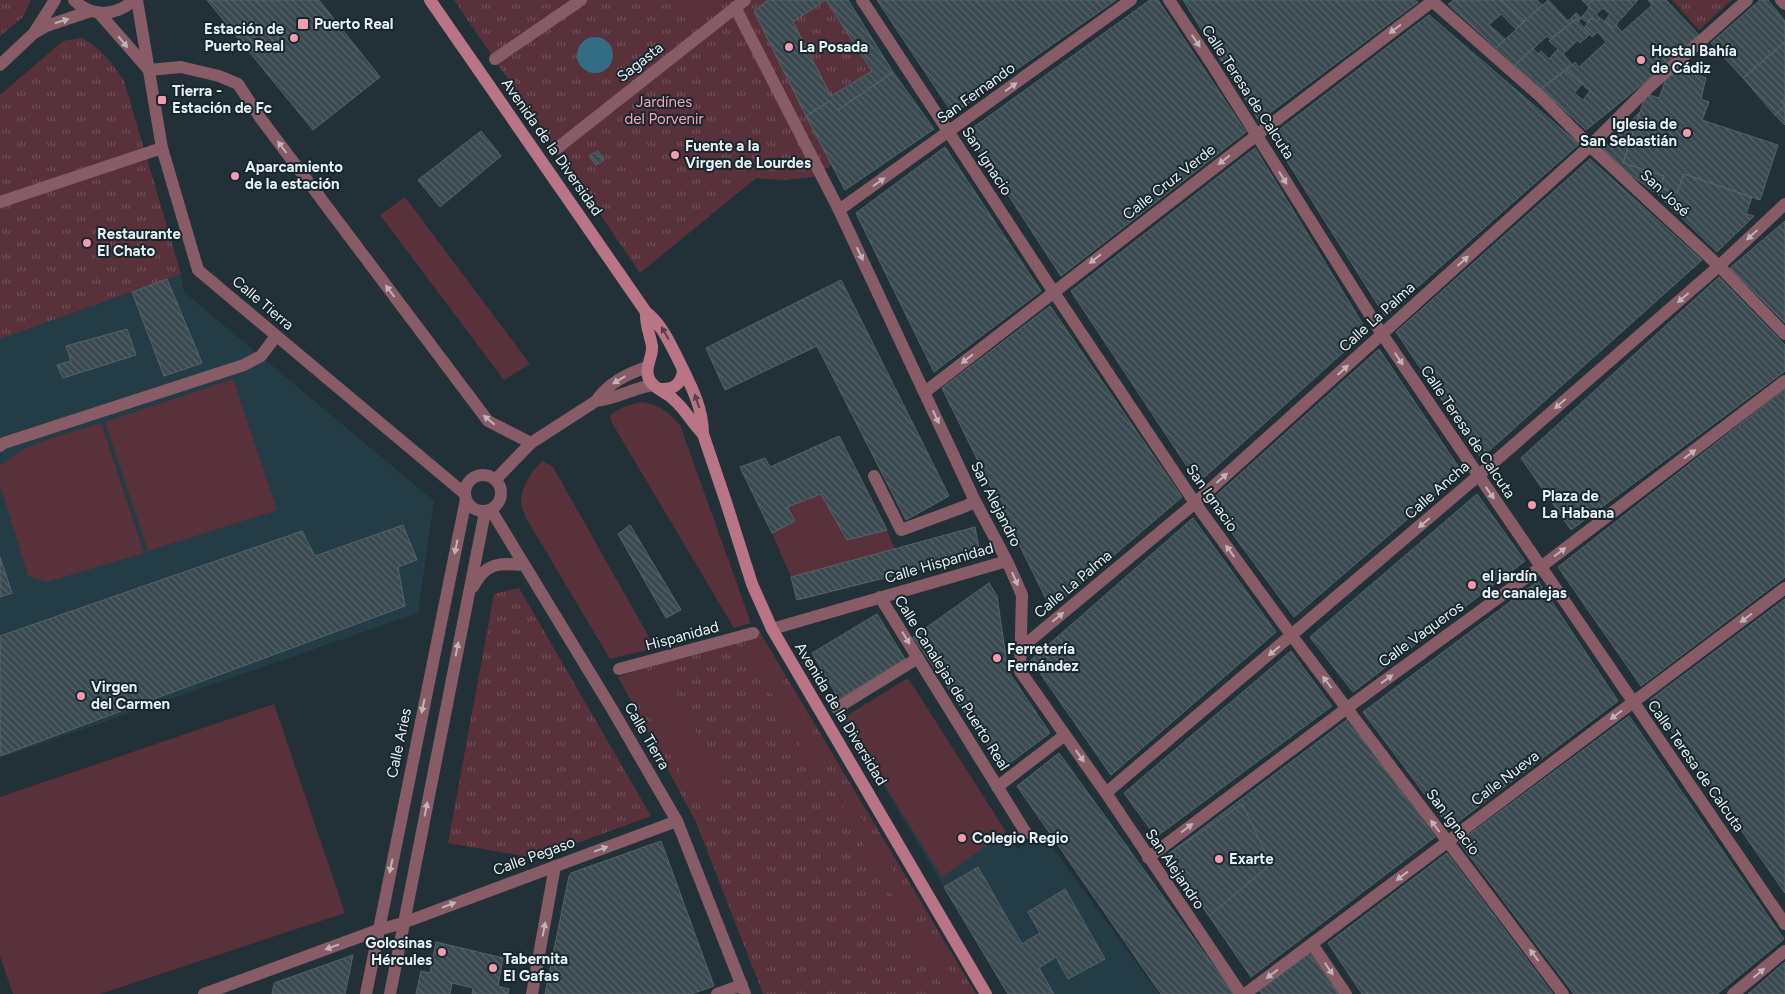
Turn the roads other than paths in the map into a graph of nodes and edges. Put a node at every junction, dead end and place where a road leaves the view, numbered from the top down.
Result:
1 (55, 0) edge
2 (74, 0) edge
3 (136, 0) edge
4 (430, 0) edge
5 (580, 0) edge
6 (862, 0) edge
7 (1131, 0) edge
8 (1169, 0) edge
9 (1432, 0) edge
10 (1747, 0) edge
11 (1781, 0) edge
12 (740, 4) edge
13 (1785, 4) edge
14 (95, 12) junction
15 (34, 33) junction
16 (494, 59) dead end
17 (0, 65) edge
18 (149, 70) junction
19 (949, 133) junction
20 (1256, 135) junction
21 (1590, 146) junction
22 (162, 148) junction
23 (556, 149) dead end
24 (0, 202) edge
25 (1785, 204) edge
26 (839, 210) junction
27 (1719, 266) junction
28 (1053, 292) junction
29 (646, 312) junction
30 (1382, 334) junction
31 (1785, 334) edge
32 (276, 336) junction
33 (649, 364) junction
34 (680, 364) junction
35 (1785, 381) edge
36 (657, 387) junction
37 (925, 392) junction
38 (596, 401) junction
39 (703, 434) junction
40 (531, 443) junction
41 (0, 446) edge
42 (874, 476) dead end
43 (1478, 476) junction
44 (496, 479) junction
45 (465, 497) junction
46 (975, 501) junction
47 (1195, 503) junction
48 (488, 511) junction
49 (1007, 561) junction
50 (524, 565) junction
51 (1542, 566) junction
52 (1785, 588) edge
53 (880, 597) junction
54 (468, 598) junction
55 (772, 629) junction
56 (753, 634) dead end
57 (1292, 636) junction
58 (1021, 648) junction
59 (918, 658) junction
60 (619, 669) dead end
61 (1632, 702) junction
62 (836, 708) dead end
63 (1347, 708) junction
64 (1065, 735) junction
65 (997, 787) junction
66 (1106, 793) junction
67 (677, 820) junction
68 (1026, 833) dead end
69 (1447, 841) junction
70 (1148, 858) junction
71 (555, 866) junction
72 (403, 922) junction
73 (1785, 924) edge
74 (378, 930) junction
75 (1312, 944) junction
76 (1785, 951) edge
77 (236, 988) edge
78 (743, 990) edge
79 (204, 994) edge
80 (366, 994) edge
81 (390, 994) edge
82 (532, 994) edge
83 (717, 994) edge
84 (986, 994) edge
85 (1241, 994) edge
86 (1245, 994) edge
87 (1346, 994) edge
88 (1563, 994) edge
89 (1733, 994) edge

1 - 15 street
2 - 14 street
3 - 14 street
3 - 18 street, Calle Tierra
4 - 29 main road, Avenida de la Diversidad
5 - 16 street
6 - 19 street, San Ignacio
19 -> 7 street, San Fernando
8 -> 20 street, Calle Teresa de Calcuta
9 -> 20 street, Calle Cruz Verde
9 - 21 street, San José
10 - 21 street, Calle La Palma
11 - 13 street
12 - 23 street, Sagasta
12 - 26 street, San Alejandro
15 -> 14 street
14 -> 18 street
15 - 17 street
18 - 22 street, Calle Tierra
40 -> 18 street
26 -> 19 street, San Fernando
19 - 28 street, San Ignacio
20 -> 28 street, Calle Cruz Verde
20 -> 30 street, Calle Teresa de Calcuta
21 - 27 street, San José
30 -> 21 street, Calle La Palma
22 - 24 street
22 - 32 street, Calle Tierra
25 -> 27 street, Calle Ancha
26 -> 37 street, San Alejandro
27 - 31 street, San José
27 -> 43 street, Calle Ancha
28 -> 37 street, Calle Cruz Verde
28 - 47 street, San Ignacio
29 - 33 main road, Avenida de la Diversidad
34 -> 29 main road, Avenida de la Diversidad
30 -> 43 street, Calle Teresa de Calcuta
47 -> 30 street, Calle La Palma
32 - 41 street
32 - 45 street, Calle Tierra
33 - 34 main road
33 - 36 main road, Avenida de la Diversidad
33 -> 38 street
34 - 36 main road
39 -> 34 main road, Avenida de la Diversidad
51 -> 35 street, Calle Vaqueros
36 - 38 street
36 - 39 main road, Avenida de la Diversidad
37 -> 46 street, San Alejandro
38 - 40 street
39 - 55 main road, Avenida de la Diversidad
40 - 44 street
42 - 46 street
43 -> 51 street, Calle Teresa de Calcuta
43 -> 57 street, Calle Ancha
44 - 45 street
44 - 48 street
45 - 48 street
45 -> 74 street, Calle Aries
46 - 49 street, San Alejandro
57 -> 47 street, San Ignacio
58 -> 47 street, Calle La Palma
48 - 50 street, Calle Tierra
48 - 54 street
49 - 53 street, Calle Hispanidad
49 -> 58 street, San Alejandro
50 - 54 street
50 - 67 street, Calle Tierra
51 - 61 street, Calle Teresa de Calcuta
63 -> 51 street, Calle Vaqueros
52 -> 61 street, Calle Nueva
53 - 55 street, Calle Hispanidad
53 -> 59 street, Calle Canalejas de Puerto Real
72 -> 54 street
55 - 84 main road, Avenida de la Diversidad
56 - 60 street, Hispanidad
63 -> 57 street, San Ignacio
57 -> 66 street, Calle Ancha
58 - 64 street, San Alejandro
59 - 62 street
59 - 65 street, Calle Canalejas de Puerto Real
61 -> 69 street, Calle Nueva
61 - 73 street, Calle Teresa de Calcuta
69 -> 63 street, San Ignacio
70 -> 63 street, Calle Vaqueros
64 - 65 street
64 -> 66 street, San Alejandro
65 - 68 street, Calle Canalejas de Puerto Real
66 - 70 street, San Alejandro
71 -> 67 street, Calle Pegaso
67 - 78 street, Calle Tierra
69 -> 75 street, Calle Nueva
88 -> 69 street, San Ignacio
70 - 85 street, San Alejandro
72 -> 71 street, Calle Pegaso
82 -> 71 street
72 - 74 street, Calle Pegaso
72 - 81 street
74 -> 77 street
74 - 80 street, Calle Aries
75 -> 86 street, Calle Nueva
75 -> 87 street
89 -> 76 street
77 - 79 street
78 - 83 street

